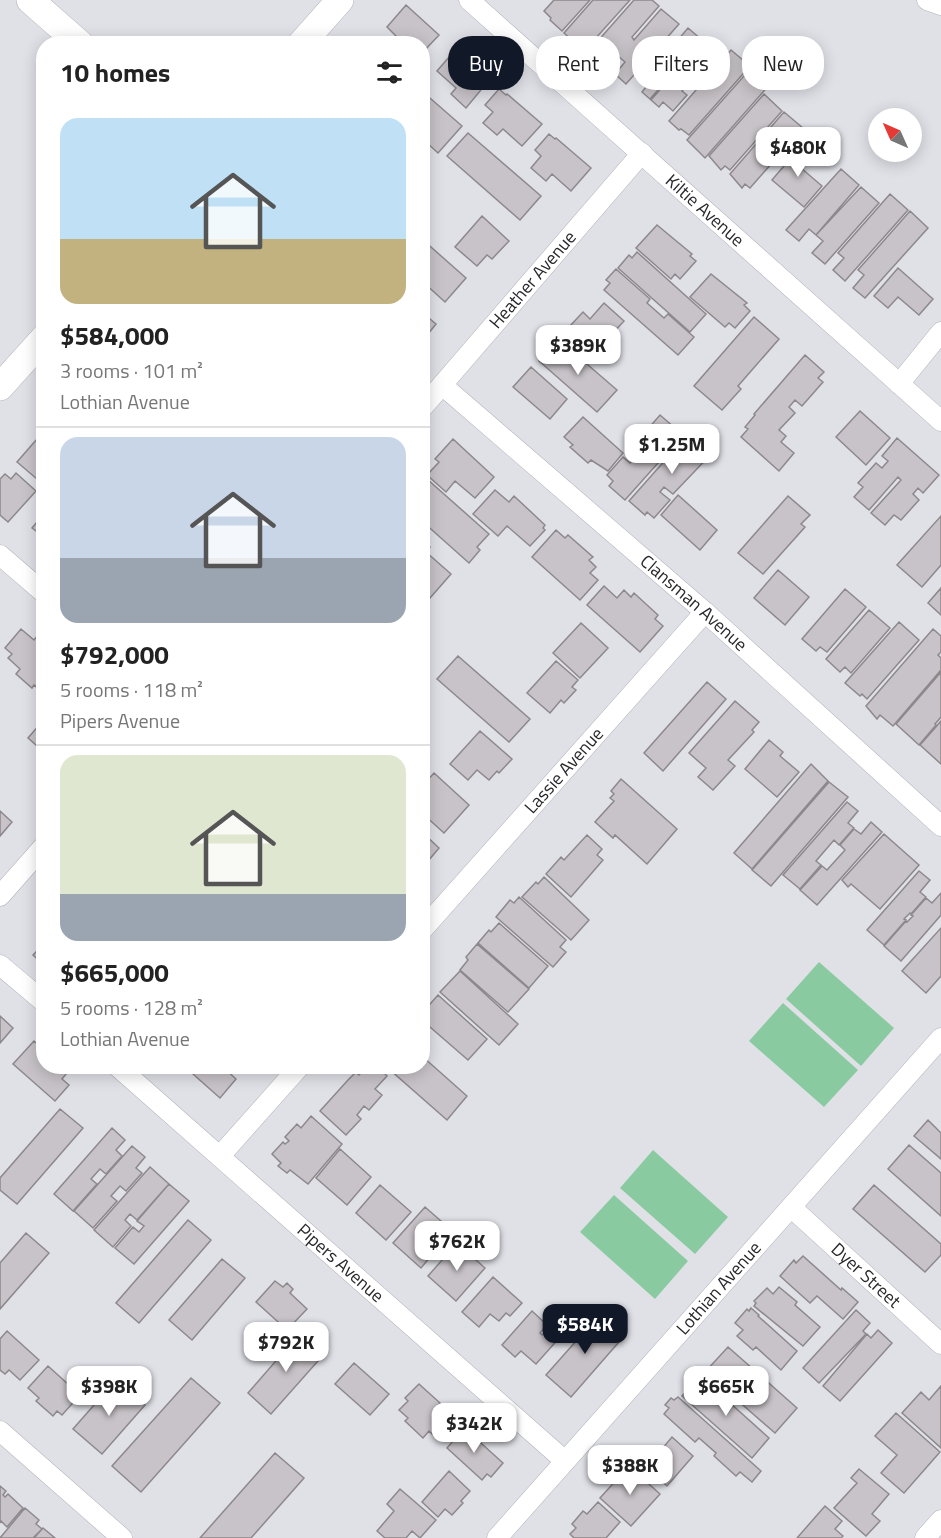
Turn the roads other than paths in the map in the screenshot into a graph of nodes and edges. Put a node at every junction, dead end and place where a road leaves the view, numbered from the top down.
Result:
1 (30, 0) edge
2 (340, 0) edge
3 (469, 0) edge
4 (927, 0) edge
5 (941, 5) edge
6 (71, 36) edge
7 (308, 36) edge
8 (642, 153) junction
9 (941, 332) edge
10 (36, 347) edge
11 (898, 384) junction
12 (442, 385) junction
13 (0, 387) edge
14 (430, 399) edge
15 (941, 421) edge
16 (0, 555) edge
17 (36, 586) edge
18 (705, 612) junction
19 (941, 826) edge
20 (36, 855) edge
21 (0, 896) edge
22 (430, 921) edge
23 (0, 964) edge
24 (36, 995) edge
25 (941, 1038) edge
26 (126, 1074) edge
27 (293, 1074) edge
28 (220, 1156) junction
29 (792, 1208) junction
30 (941, 1344) edge
31 (0, 1431) edge
32 (565, 1461) junction
33 (941, 1520) edge
34 (122, 1538) edge
35 (497, 1538) edge
36 (925, 1538) edge

1 - 6 street
2 - 7 street
3 - 8 street, Kiltie Avenue
4 - 5 street
8 - 11 street, Kiltie Avenue
8 - 12 street, Heather Avenue
9 - 11 street
10 - 13 street
11 - 15 street, Kiltie Avenue
12 - 14 street, Heather Avenue
12 - 18 street, Clansman Avenue
16 - 17 street
18 - 19 street, Clansman Avenue
18 - 22 street, Lassie Avenue
20 - 21 street
23 - 24 street
25 - 29 street, Lothian Avenue
26 - 28 street, Pipers Avenue
27 - 28 street
28 - 32 street, Pipers Avenue
29 - 30 street, Dyer Street
29 - 32 street, Lothian Avenue
31 - 34 street
32 - 35 street, Lothian Avenue
33 - 36 street

